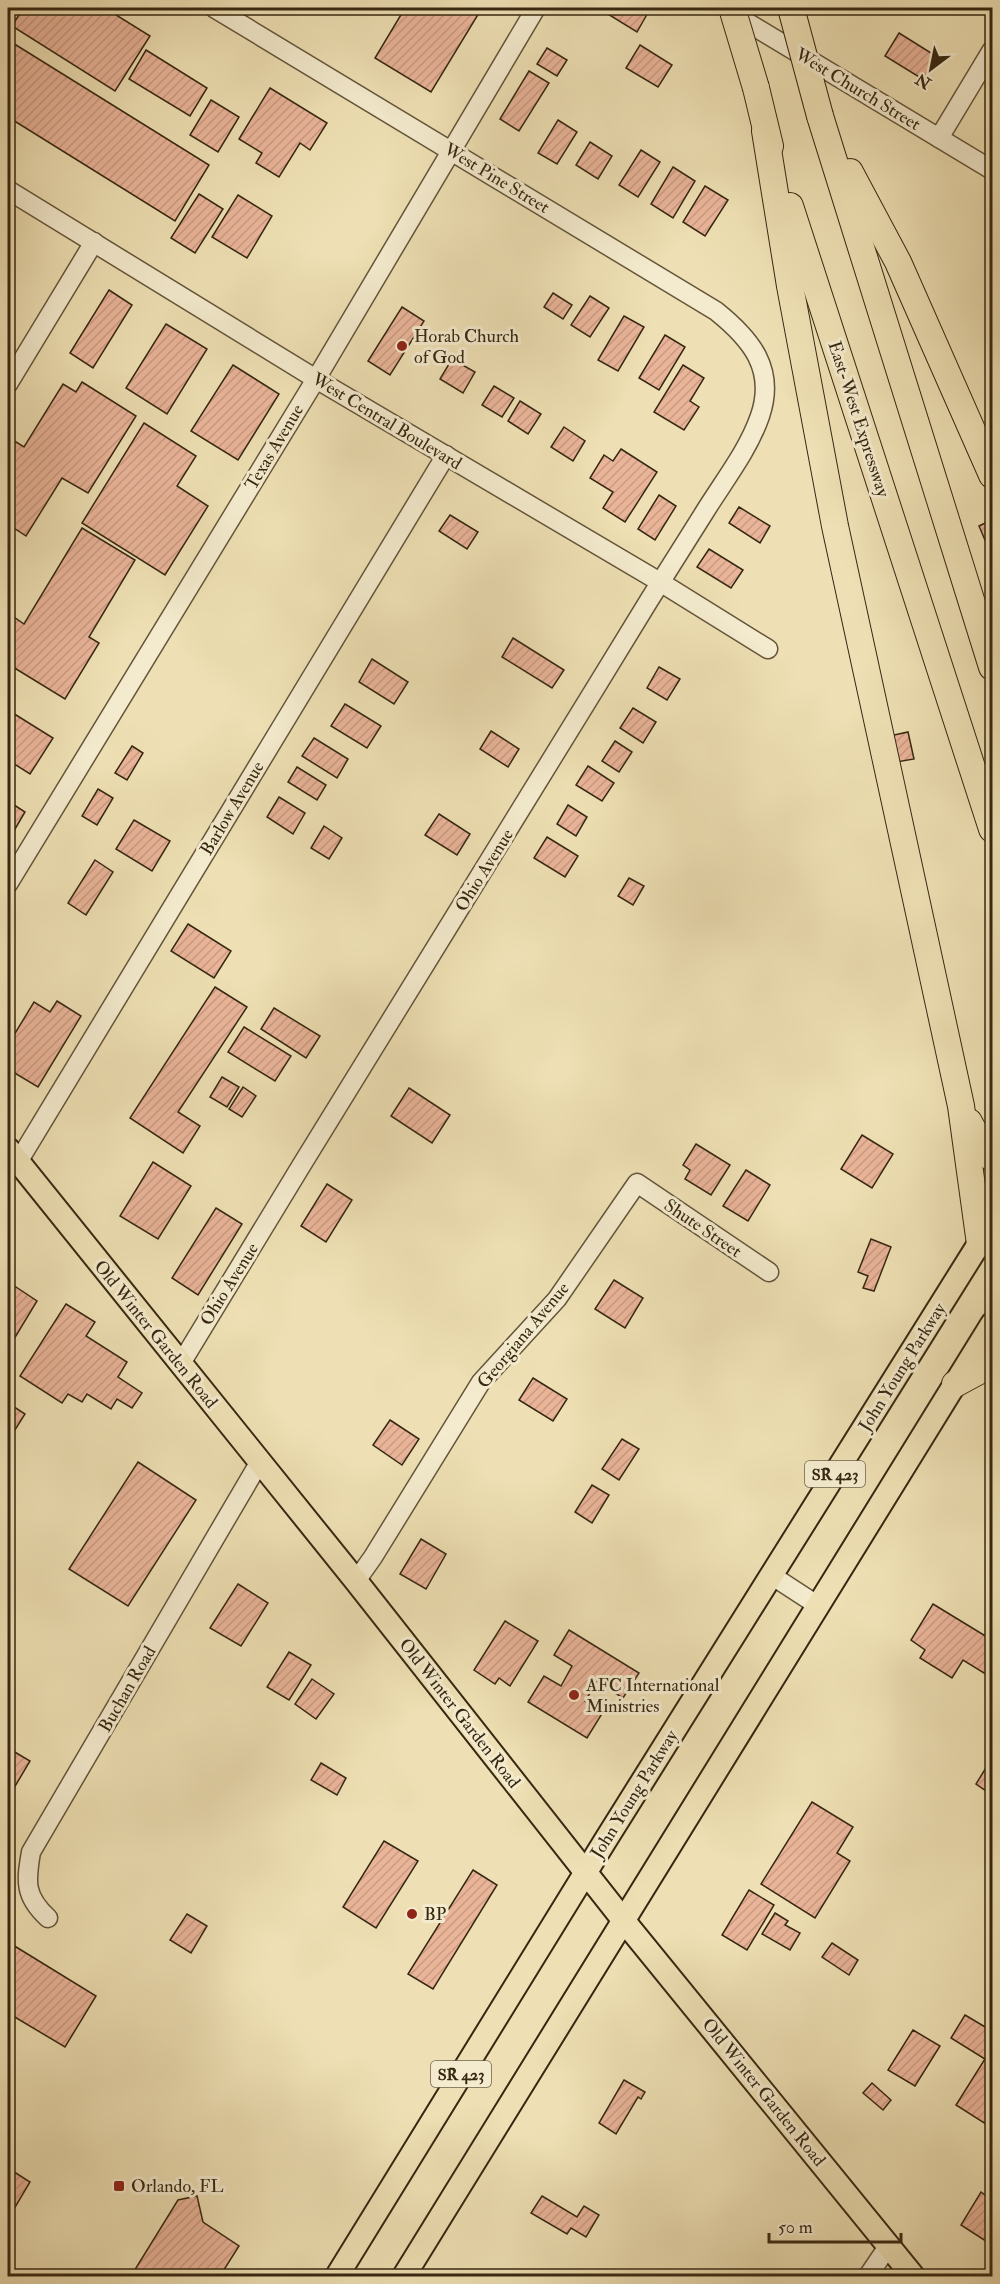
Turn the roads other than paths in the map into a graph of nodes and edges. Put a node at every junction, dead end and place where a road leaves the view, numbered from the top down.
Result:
1 (214, 8) edge
2 (536, 8) edge
3 (723, 8) edge
4 (732, 8) edge
5 (791, 8) edge
6 (993, 50) edge
7 (820, 116) junction
8 (765, 131) junction
9 (939, 138) junction
10 (452, 151) junction
11 (993, 170) edge
12 (8, 190) edge
13 (94, 242) junction
14 (763, 367) joint
15 (316, 379) junction
16 (8, 384) edge
17 (446, 455) junction
18 (993, 474) edge
19 (660, 582) junction
20 (768, 649) dead end
21 (993, 667) edge
22 (993, 829) edge
23 (8, 884) edge
24 (961, 1106) junction
25 (13, 1155) edge
26 (993, 1158) edge
27 (637, 1183) joint
28 (986, 1233) edge
29 (769, 1272) dead end
30 (993, 1324) edge
31 (993, 1364) edge
32 (180, 1365) junction
33 (955, 1384) junction
34 (259, 1463) junction
35 (771, 1575) junction
36 (356, 1581) junction
37 (818, 1605) junction
38 (586, 1872) junction
39 (48, 1918) dead end
40 (624, 1921) junction
41 (889, 2245) junction
42 (337, 2277) edge
43 (404, 2277) edge
44 (868, 2277) edge
45 (914, 2277) edge

1 - 10 street, West Pine Street
2 - 10 street, Texas Avenue
3 - 9 street, West Church Street
4 - 8 highway, East-West Expressway, bridge
5 - 7 highway, bridge
6 - 9 street
7 - 18 highway
7 - 21 highway
8 - 22 highway, East-West Expressway
8 - 24 highway
9 - 11 street, West Church Street
10 - 14 street, West Pine Street
10 - 15 street, Texas Avenue
12 - 13 street, West Central Boulevard
13 - 15 street, West Central Boulevard
13 - 16 street
14 - 19 street, Ohio Avenue
15 - 17 street, West Central Boulevard
15 - 23 street, Texas Avenue
17 - 19 street, West Central Boulevard
17 - 25 street, Barlow Avenue
19 - 20 street, West Central Boulevard
19 - 32 street, Ohio Avenue
24 - 26 highway
24 - 28 highway
25 - 32 main road, Old Winter Garden Road
27 - 29 street, Shute Street
27 - 36 street, Georgiana Avenue
28 - 35 main road, John Young Parkway / SR 423
30 - 33 main road, SR 423
31 - 33 highway
32 - 34 main road, Old Winter Garden Road
33 - 37 main road, SR 423
34 - 36 main road, Old Winter Garden Road
34 - 39 street, Buchan Road
35 - 37 street
35 - 38 main road, John Young Parkway / SR 423
36 - 38 main road, Old Winter Garden Road
37 - 40 main road, SR 423
38 - 40 main road, Old Winter Garden Road
38 - 42 main road, John Young Parkway / SR 423
40 - 41 main road, Old Winter Garden Road
40 - 43 main road, SR 423
41 - 44 street
41 - 45 main road, Old Winter Garden Road

